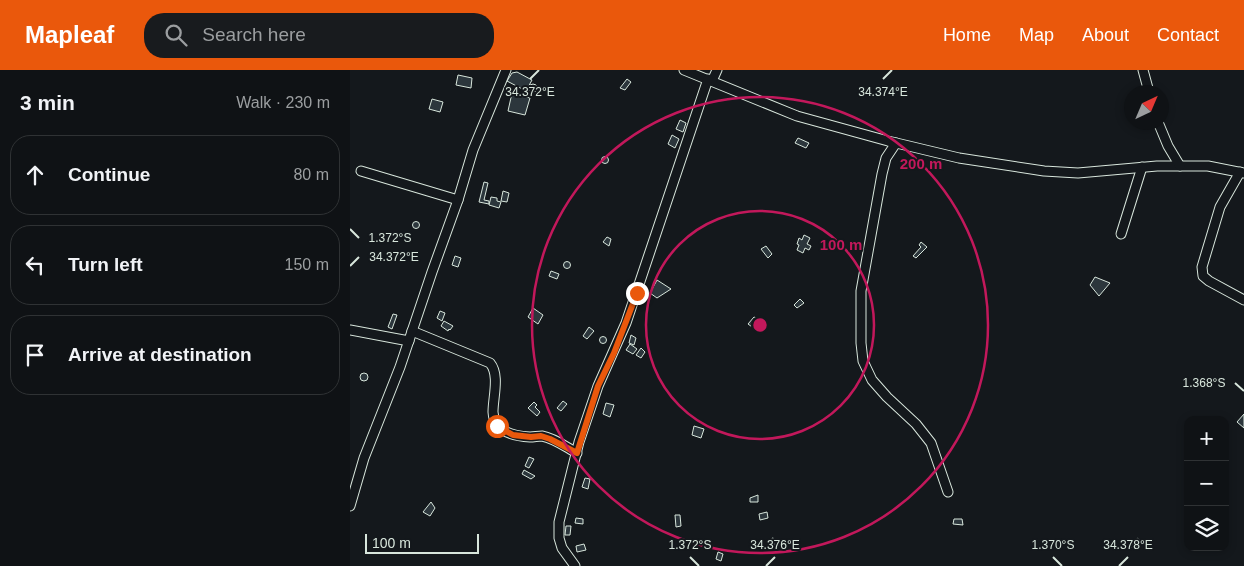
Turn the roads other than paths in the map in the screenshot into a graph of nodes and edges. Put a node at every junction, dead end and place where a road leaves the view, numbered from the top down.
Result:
1 (506, 70) edge
2 (684, 70) edge
3 (717, 70) edge
4 (1143, 70) edge
5 (710, 80) junction
6 (1147, 85) edge
7 (1161, 130) edge
8 (896, 143) junction
9 (1180, 166) junction
10 (1142, 167) junction
11 (361, 171) dead end
12 (1242, 172) edge
13 (458, 200) junction
14 (1121, 234) dead end
15 (1244, 300) edge
16 (350, 330) edge
17 (412, 332) junction
18 (409, 341) junction
19 (577, 453) junction
20 (355, 474) edge
21 (948, 492) dead end
22 (350, 506) edge
23 (575, 566) edge

1 - 13 street
2 - 5 street
3 - 5 street
4 - 6 street
5 - 8 street
5 - 19 street
7 - 9 street
8 - 10 street
8 - 21 street
9 - 10 street
9 - 12 street
10 - 14 street
11 - 13 street
12 - 15 street
13 - 17 street
16 - 18 street
17 - 18 street
17 - 19 street
18 - 20 street
19 - 23 street
20 - 22 street

